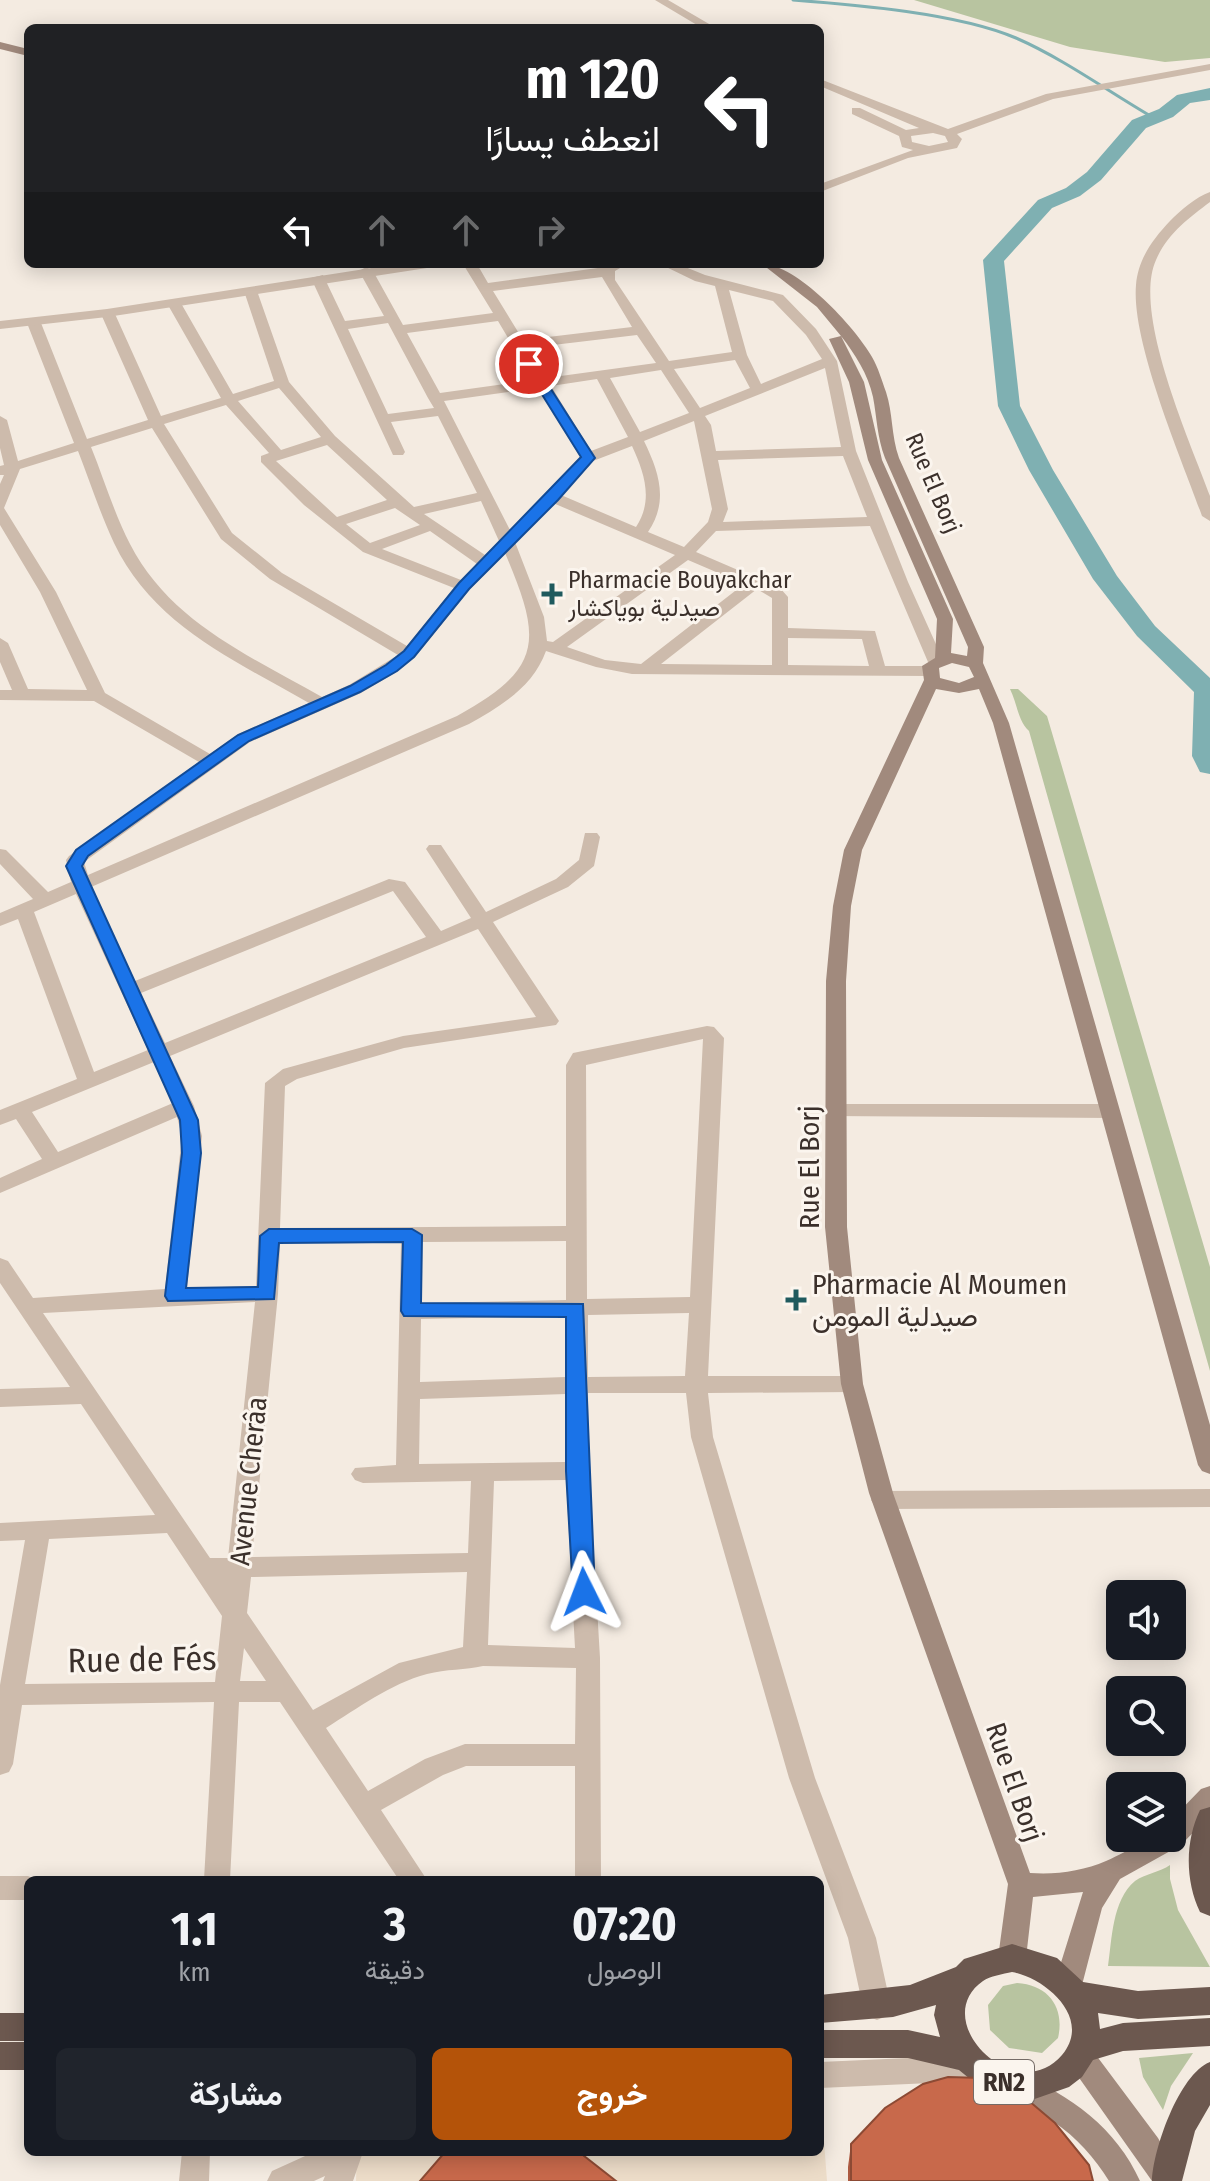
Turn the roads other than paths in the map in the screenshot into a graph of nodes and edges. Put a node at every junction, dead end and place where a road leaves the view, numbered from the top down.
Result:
1 (642, 0) edge
2 (660, 0) edge
3 (683, 24) edge
4 (703, 24) edge
5 (0, 33) edge
6 (24, 40) edge
7 (0, 45) edge
8 (24, 52) edge
9 (1210, 67) edge
10 (824, 84) edge
11 (824, 95) edge
12 (933, 129) junction
13 (949, 133) junction
14 (906, 139) junction
15 (929, 150) junction
16 (824, 173) edge
17 (824, 186) edge
18 (1210, 196) edge
19 (365, 268) edge
20 (472, 268) edge
21 (614, 268) edge
22 (678, 268) edge
23 (771, 268) edge
24 (772, 268) edge
25 (318, 278) junction
26 (721, 284) junction
27 (483, 288) junction
28 (251, 291) junction
29 (175, 305) junction
30 (108, 314) junction
31 (501, 316) junction
32 (0, 318) edge
33 (34, 323) junction
34 (0, 325) edge
35 (395, 325) junction
36 (339, 326) junction
37 (642, 330) junction
38 (518, 345) junction
39 (740, 355) junction
40 (830, 361) junction
41 (667, 366) junction
42 (601, 374) junction
43 (540, 382) junction
44 (282, 383) junction
45 (758, 391) junction
46 (229, 400) junction
47 (438, 404) junction
48 (698, 415) junction
49 (382, 419) junction
50 (0, 420) edge
51 (157, 424) junction
52 (330, 439) junction
53 (635, 439) junction
54 (82, 447) junction
55 (849, 451) junction
56 (398, 452) dead end
57 (277, 454) junction
58 (712, 456) junction
59 (588, 458) junction
60 (10, 467) edge
61 (485, 496) junction
62 (553, 497) junction
63 (0, 505) edge
64 (404, 507) junction
65 (0, 512) edge
66 (1210, 516) edge
67 (876, 521) junction
68 (333, 523) junction
69 (430, 526) junction
70 (712, 527) junction
71 (638, 535) junction
72 (508, 541) junction
73 (368, 549) junction
74 (685, 555) junction
75 (487, 564) junction
76 (755, 583) junction
77 (464, 586) junction
78 (780, 633) junction
79 (0, 643) edge
80 (547, 646) junction
81 (409, 654) junction
82 (780, 668) junction
83 (935, 668) junction
84 (645, 669) junction
85 (878, 670) junction
86 (979, 671) junction
87 (22, 694) junction
88 (0, 695) edge
89 (98, 696) junction
90 (322, 704) junction
91 (211, 762) junction
92 (591, 837) dead end
93 (435, 849) dead end
94 (0, 854) edge
95 (81, 885) junction
96 (44, 899) junction
97 (23, 909) junction
98 (0, 920) edge
99 (483, 920) junction
100 (437, 939) junction
101 (130, 990) junction
102 (158, 1052) junction
103 (88, 1081) junction
104 (184, 1106) junction
105 (20, 1109) junction
106 (836, 1111) junction
107 (1110, 1111) junction
108 (0, 1118) edge
109 (54, 1162) junction
110 (0, 1186) edge
111 (577, 1233) junction
112 (412, 1235) junction
113 (269, 1236) junction
114 (0, 1266) edge
115 (267, 1294) junction
116 (175, 1296) junction
117 (700, 1305) junction
118 (27, 1306) junction
119 (576, 1309) junction
120 (411, 1311) junction
121 (852, 1384) junction
122 (576, 1385) junction
123 (696, 1386) junction
124 (409, 1391) junction
125 (87, 1395) junction
126 (0, 1398) edge
127 (1210, 1465) edge
128 (483, 1470) junction
129 (577, 1471) junction
130 (407, 1473) junction
131 (363, 1474) dead end
132 (1210, 1498) edge
133 (883, 1500) junction
134 (173, 1523) junction
135 (38, 1531) junction
136 (0, 1532) edge
137 (480, 1562) junction
138 (240, 1567) junction
139 (204, 1568) junction
140 (234, 1613) junction
141 (475, 1658) junction
142 (588, 1658) junction
143 (227, 1691) junction
144 (286, 1691) junction
145 (6, 1694) edge
146 (309, 1726) junction
147 (589, 1755) junction
148 (0, 1764) edge
149 (1210, 1797) edge
150 (364, 1806) junction
151 (1210, 1819) edge
152 (1186, 1822) edge
153 (1149, 1852) edge
154 (1111, 1871) junction
155 (217, 1876) edge
156 (411, 1876) edge
157 (588, 1876) edge
158 (1021, 1884) junction
159 (0, 1888) edge
160 (24, 1888) edge
161 (1210, 1903) edge
162 (1012, 1958) junction
163 (962, 1978) junction
164 (1072, 1990) junction
165 (1210, 2001) edge
166 (877, 2007) junction
167 (824, 2009) edge
168 (0, 2027) edge
169 (24, 2027) edge
170 (1210, 2032) edge
171 (824, 2044) edge
172 (1082, 2052) junction
173 (0, 2056) edge
174 (24, 2056) edge
175 (970, 2062) junction
176 (824, 2075) edge
177 (1210, 2077) edge
178 (1011, 2084) junction
179 (196, 2156) edge
180 (339, 2156) edge
181 (347, 2156) edge
182 (1167, 2180) edge
183 (194, 2181) edge
184 (282, 2181) edge
185 (338, 2181) edge
186 (1125, 2181) edge

1 - 3 street
2 - 4 street
5 - 6 main road
7 - 8 main road
9 - 13 street
10 - 12 street
11 - 14 street
12 - 13 street
12 - 14 street
13 - 15 street
14 - 15 street
14 - 16 street
15 - 17 street
18 - 66 street
19 - 25 street
19 - 32 street
19 - 35 street
20 - 27 street
21 - 27 street
21 - 37 street
22 - 26 street
23 - 83 main road, Rue El Borj
24 - 86 main road, Rue El Borj
25 - 28 street
25 - 36 street
26 - 39 street
26 - 40 street
27 - 31 street
28 - 29 street
28 - 44 street
29 - 30 street
29 - 46 street
30 - 33 street
30 - 51 street
31 - 35 street
31 - 38 street
33 - 34 street
33 - 54 street
35 - 36 street
35 - 47 street
36 - 49 street
37 - 38 street
37 - 41 street
38 - 43 street
39 - 41 street
39 - 45 street
40 - 45 street
40 - 55 street
41 - 42 street
41 - 48 street
42 - 43 street
42 - 53 street
43 - 47 street
43 - 59 street
44 - 46 street
44 - 52 street
45 - 48 street
46 - 51 street
46 - 57 street
47 - 49 street
47 - 61 street
48 - 53 street
48 - 58 street
49 - 56 street
50 - 60 street
51 - 54 street
51 - 81 street
52 - 57 street
52 - 64 street
53 - 59 street
53 - 71 street
54 - 60 street
54 - 90 street
55 - 58 street
55 - 67 street
57 - 68 street
58 - 70 street
59 - 62 street
60 - 63 street
61 - 64 street
61 - 72 street
62 - 71 street
62 - 72 street
64 - 68 street
64 - 69 street
65 - 89 street
67 - 70 street
67 - 83 street
68 - 73 street
69 - 73 street
69 - 75 street
70 - 74 street
71 - 74 street
72 - 75 street
72 - 80 street
73 - 77 street
74 - 76 street
74 - 80 street
75 - 77 street
76 - 78 street
76 - 84 street
77 - 81 street
78 - 82 street
78 - 85 street
79 - 87 street
80 - 84 street
80 - 95 street
81 - 90 street
82 - 84 street
82 - 85 street
83 - 85 street
83 - 86 main road
83 - 86 main road
83 - 106 main road, Rue El Borj
86 - 107 main road, Rue El Borj
87 - 88 street
87 - 89 street
89 - 91 street
90 - 91 street
91 - 95 street
92 - 99 street
93 - 99 street
94 - 96 street
95 - 96 street
95 - 101 street
96 - 97 street
97 - 98 street
97 - 103 street
99 - 100 street
99 - 113 street, Avenue Cherâa
100 - 101 street
100 - 102 street
101 - 102 street
102 - 103 street
102 - 104 street
103 - 105 street
104 - 109 street
104 - 116 street
105 - 108 street
105 - 109 street
106 - 107 street
106 - 121 main road, Rue El Borj
107 - 127 main road, Rue El Borj
109 - 110 street
111 - 112 street
111 - 117 street
111 - 119 street
112 - 113 street
112 - 120 street
113 - 115 street, Avenue Cherâa
114 - 118 street
115 - 116 street
115 - 138 street, Avenue Cherâa
116 - 118 street
117 - 119 street
117 - 123 street
118 - 125 street
119 - 120 street
119 - 122 street
120 - 124 street
121 - 123 street
121 - 133 main road, Rue El Borj
122 - 123 street
122 - 124 street
122 - 129 street
123 - 166 street
124 - 130 street
125 - 126 street
125 - 134 street
128 - 129 street
128 - 130 street
128 - 137 street
129 - 142 street
130 - 131 street
132 - 133 street
133 - 158 main road, Rue El Borj
134 - 135 street
134 - 139 street
135 - 136 street
135 - 145 street
137 - 138 street
137 - 141 street
138 - 139 street
138 - 140 street, Avenue Cherâa
139 - 140 street
140 - 143 street, Avenue Cherâa
140 - 144 street
141 - 142 street
141 - 146 street
142 - 147 street
143 - 144 street, Rue de Fés
143 - 145 street, Rue de Fés
143 - 155 street, Avenue Cherâa
144 - 146 street
145 - 148 street
146 - 150 street
147 - 150 street
147 - 157 street
149 - 152 main road
150 - 156 street
151 - 161 highway
153 - 154 main road
154 - 158 main road
154 - 164 main road
158 - 162 main road
159 - 160 street
162 - 163 highway
162 - 164 highway
163 - 166 highway
163 - 175 highway, RN2
164 - 165 highway
164 - 172 highway
166 - 167 highway
168 - 169 highway
170 - 172 highway, RN2
171 - 175 highway, RN2
172 - 178 highway, RN2
172 - 182 main road
173 - 174 highway
175 - 176 street
175 - 178 highway, RN2
177 - 182 highway
178 - 186 main road
179 - 183 street
180 - 184 street
181 - 185 street

